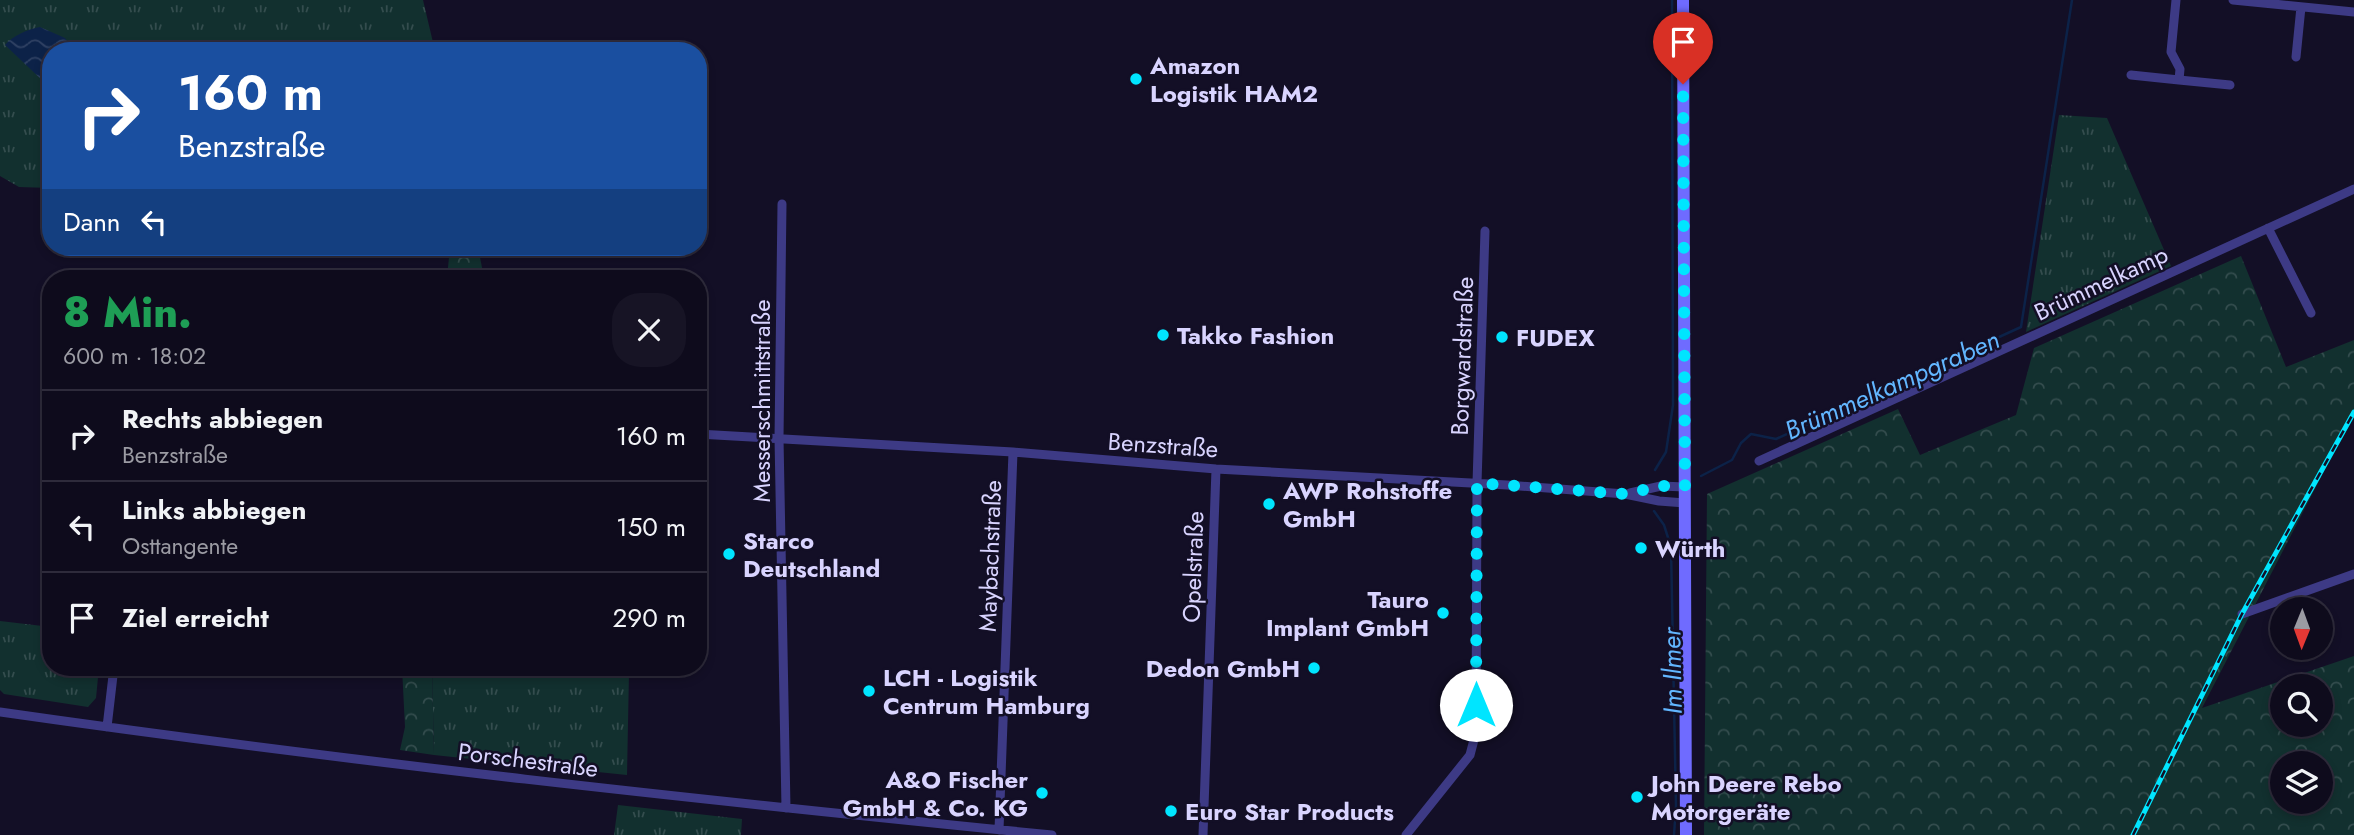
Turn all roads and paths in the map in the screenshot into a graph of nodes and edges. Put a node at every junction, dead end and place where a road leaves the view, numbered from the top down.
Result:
1 (1683, 0) edge
2 (2176, 0) edge
3 (2233, 0) edge
4 (2301, 7) junction
5 (2354, 12) edge
6 (2296, 57) dead end
7 (2131, 75) dead end
8 (2179, 80) junction
9 (2230, 85) dead end
10 (2354, 189) edge
11 (782, 204) dead end
12 (2268, 228) junction
13 (1485, 231) dead end
14 (2311, 313) dead end
15 (707, 434) edge
16 (779, 438) junction
17 (1013, 452) junction
18 (1759, 461) dead end
19 (1216, 469) junction
20 (1477, 483) junction
21 (1685, 486) junction
22 (1625, 494) junction
23 (1685, 503) junction
24 (2354, 574) edge
25 (2242, 614) dead end
26 (113, 676) edge
27 (0, 712) edge
28 (107, 727) junction
29 (786, 808) junction
30 (999, 830) junction
31 (1052, 835) edge
32 (1203, 835) edge
33 (1406, 835) edge
34 (1686, 835) edge

1 - 21 street
2 - 8 street
3 - 4 street
4 - 5 street
4 - 6 street
7 - 8 street
8 - 9 street
10 - 12 street, Brümmelkamp
11 - 16 street, Messerschmittstraße
12 - 14 street
12 - 18 street, Brümmelkamp
13 - 20 street, Borgwardstraße
15 - 16 street, Benzstraße
16 - 17 street, Benzstraße
16 - 29 street, Messerschmittstraße
17 - 19 street, Benzstraße
17 - 30 street, Maybachstraße
19 - 20 street, Benzstraße
19 - 32 street, Opelstraße
20 - 22 street, Benzstraße
20 - 33 street
21 - 22 street, Benzstraße
21 - 23 street
22 - 23 street, Benzstraße
23 - 34 street
24 - 25 street
26 - 28 street
27 - 28 street, Porschestraße
28 - 29 street, Porschestraße
29 - 30 street, Porschestraße
30 - 31 street, Porschestraße

